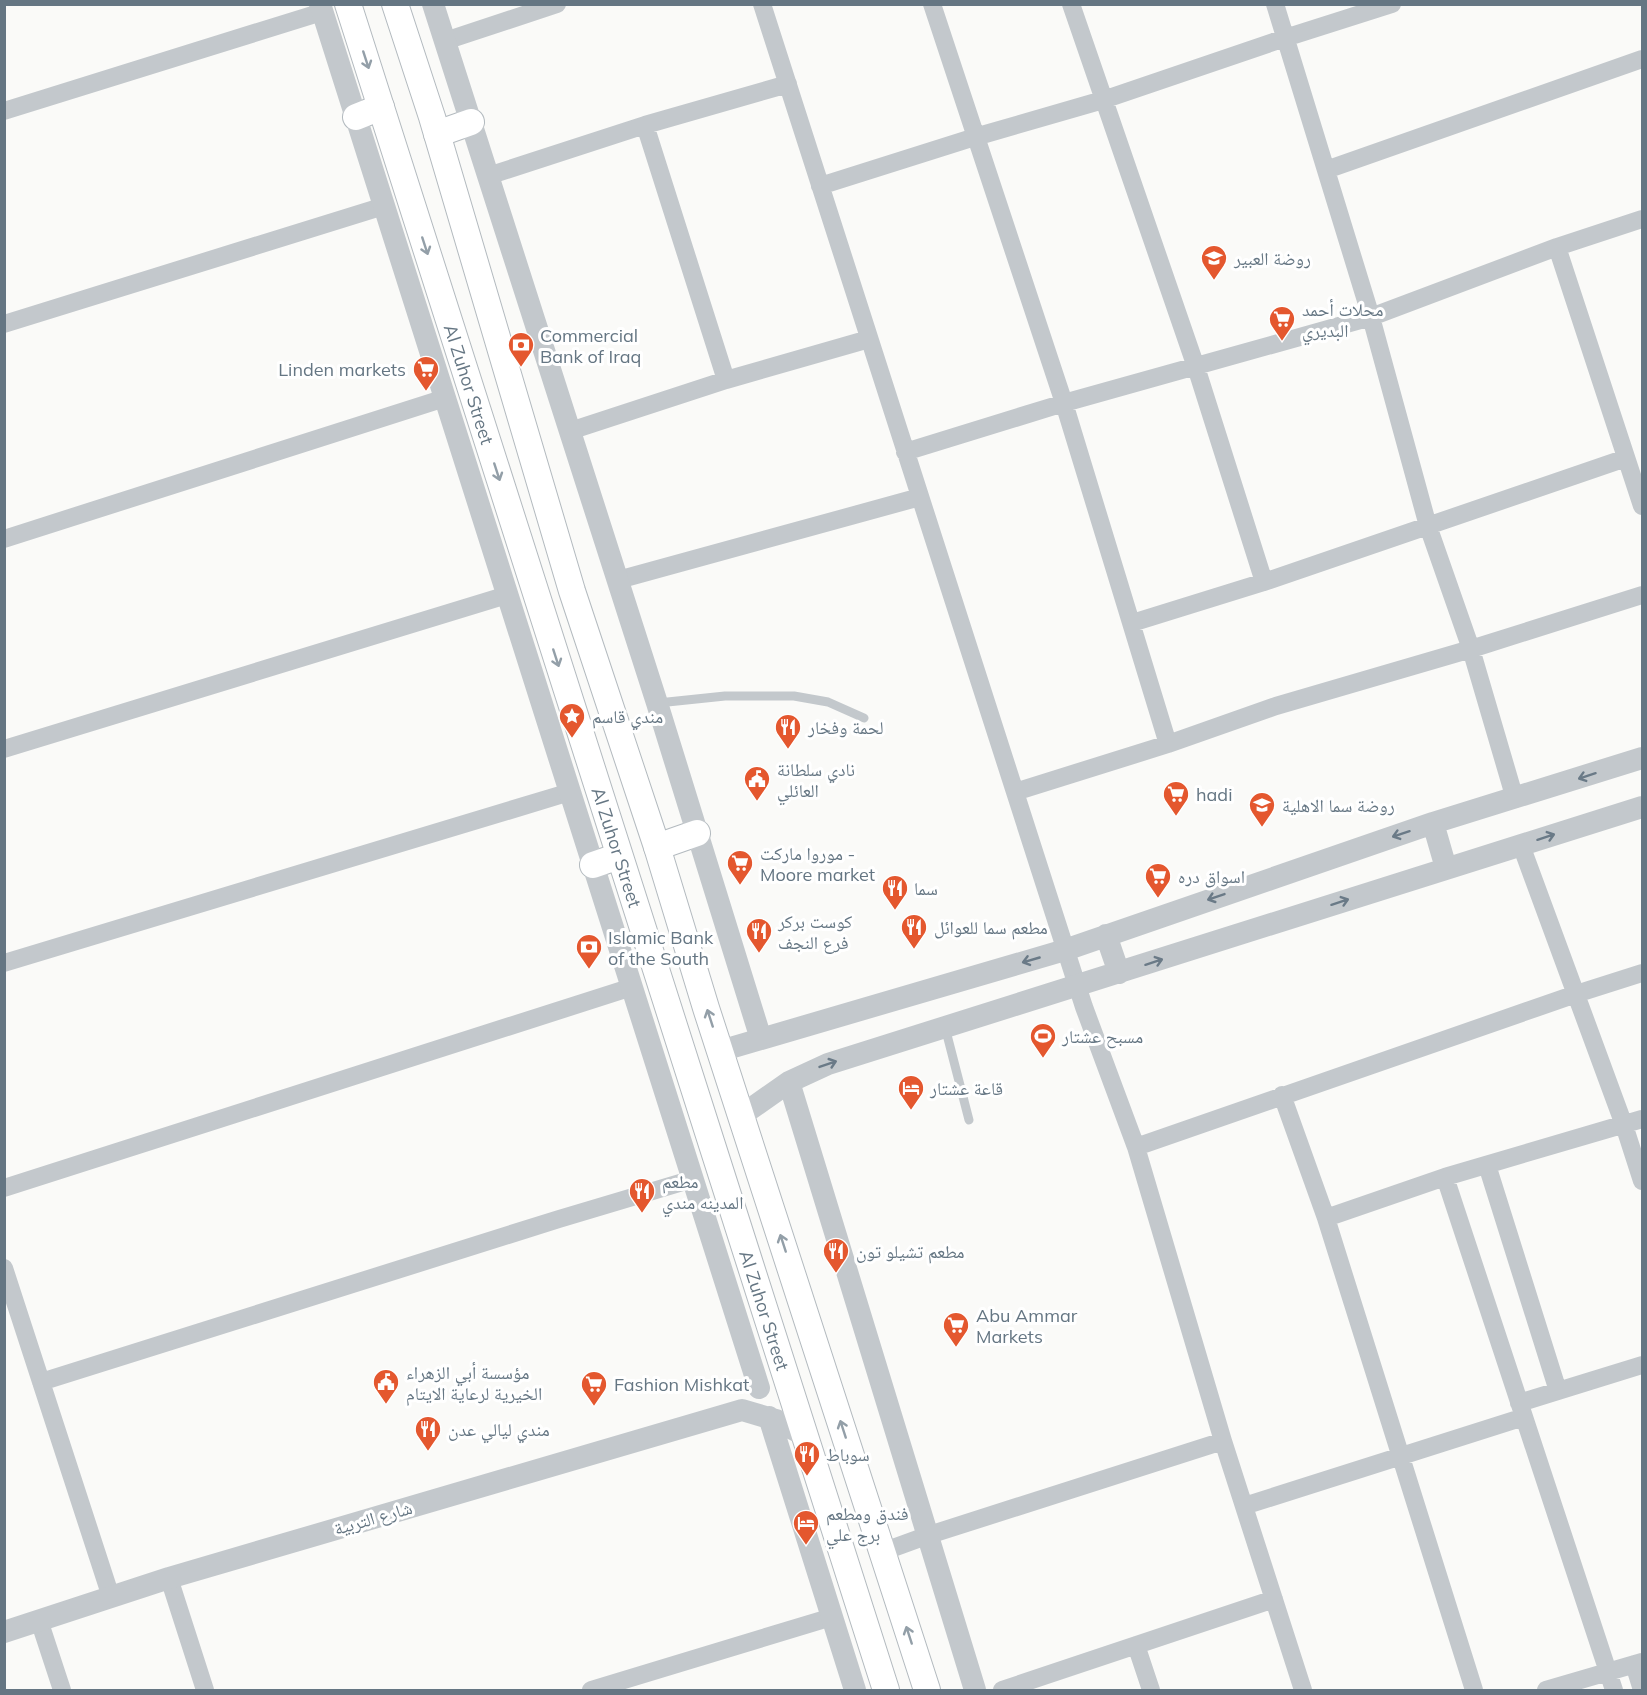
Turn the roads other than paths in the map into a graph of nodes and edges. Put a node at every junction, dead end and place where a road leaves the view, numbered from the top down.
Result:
1 (348, 4) edge
2 (395, 4) edge
3 (433, 4) edge
4 (557, 4) edge
5 (762, 4) edge
6 (932, 4) edge
7 (1071, 4) edge
8 (1275, 4) edge
9 (1392, 4) edge
10 (321, 8) edge
11 (1285, 38) junction
12 (445, 41) junction
13 (1642, 58) edge
14 (788, 84) junction
15 (1104, 100) junction
16 (381, 107) junction
17 (4, 111) edge
18 (356, 117) junction
19 (471, 122) junction
20 (645, 125) junction
21 (437, 134) junction
22 (975, 136) junction
23 (1326, 170) junction
24 (488, 176) junction
25 (820, 186) junction
26 (384, 206) junction
27 (1642, 219) edge
28 (1557, 247) junction
29 (1371, 317) junction
30 (4, 324) edge
31 (869, 339) junction
32 (1196, 367) junction
33 (726, 380) junction
34 (445, 398) junction
35 (1064, 404) junction
36 (570, 431) junction
37 (905, 452) junction
38 (1626, 458) junction
39 (541, 487) junction
40 (920, 497) junction
41 (506, 500) junction
42 (1642, 506) edge
43 (1428, 526) junction
44 (4, 539) edge
45 (563, 561) junction
46 (529, 573) junction
47 (618, 580) junction
48 (1264, 582) junction
49 (507, 595) junction
50 (1642, 595) edge
51 (1132, 623) junction
52 (1472, 649) junction
53 (657, 703) junction
54 (864, 718) dead end
55 (1168, 744) junction
56 (4, 748) edge
57 (1642, 758) edge
58 (570, 792) junction
59 (1015, 792) junction
60 (1515, 799) junction
61 (1642, 807) edge
62 (1434, 823) junction
63 (697, 833) junction
64 (1521, 845) junction
65 (657, 847) junction
66 (620, 856) junction
67 (593, 865) junction
68 (1446, 868) junction
69 (1106, 935) junction
70 (1065, 950) junction
71 (4, 963) edge
72 (1119, 973) junction
73 (1642, 974) edge
74 (1077, 986) junction
75 (632, 987) junction
76 (1576, 994) junction
77 (945, 1027) junction
78 (761, 1039) junction
79 (720, 1051) junction
80 (789, 1082) junction
81 (1282, 1095) junction
82 (742, 1115) junction
83 (1642, 1119) edge
84 (969, 1120) dead end
85 (1624, 1125) junction
86 (1136, 1147) junction
87 (1487, 1165) junction
88 (1445, 1177) junction
89 (693, 1179) junction
90 (1642, 1181) edge
91 (4, 1188) edge
92 (1326, 1218) junction
93 (4, 1268) edge
94 (773, 1339) junction
95 (1642, 1365) edge
96 (40, 1382) junction
97 (759, 1388) junction
98 (1558, 1391) junction
99 (742, 1410) junction
100 (1522, 1410) junction
101 (769, 1417) junction
102 (804, 1435) junction
103 (1223, 1441) junction
104 (1400, 1457) junction
105 (1244, 1506) junction
106 (927, 1536) junction
107 (882, 1552) junction
108 (169, 1578) junction
109 (111, 1597) junction
110 (1274, 1599) junction
111 (832, 1617) junction
112 (39, 1620) junction
113 (4, 1632) edge
114 (1136, 1645) junction
115 (1638, 1663) edge
116 (1608, 1672) junction
117 (62, 1690) edge
118 (205, 1690) edge
119 (591, 1690) edge
120 (855, 1690) edge
121 (886, 1690) edge
122 (927, 1690) edge
123 (975, 1690) edge
124 (1002, 1690) edge
125 (1151, 1690) edge
126 (1303, 1690) edge
127 (1474, 1690) edge
128 (1546, 1690) edge
129 (1614, 1690) edge
130 (1642, 1690) edge

1 -> 16 main road, Al Zuhor Street
2 - 21 main road, Al Zuhor Street
3 - 12 street
4 - 12 street
5 - 14 street
6 - 22 street
7 - 15 street
8 - 11 street
9 - 11 street
10 - 17 street
10 - 18 street
11 - 15 street
11 - 23 street
12 - 19 street
13 - 23 street
14 - 20 street
14 - 25 street
15 - 22 street
15 - 32 street
16 - 18 main road
16 -> 41 main road, Al Zuhor Street
18 - 26 street
19 - 21 main road
19 - 24 street
20 - 24 street
20 - 33 street
21 - 39 main road, Al Zuhor Street
22 - 25 street
22 - 35 street
23 - 29 street
24 - 36 street
25 - 31 street
26 - 30 street
26 - 34 street
27 - 28 street
28 - 29 street
28 - 38 street
29 - 32 street
29 - 43 street
31 - 33 street
31 - 37 street
32 - 35 street
32 - 48 street
33 - 36 street
34 - 44 street
34 - 49 street
35 - 37 street
35 - 51 street
36 - 47 street
37 - 40 street
38 - 42 street
38 - 43 street
39 - 41 main road
39 - 45 main road, Al Zuhor Street
40 - 47 street
40 - 59 street
41 - 46 main road, Al Zuhor Street
43 - 48 street
43 - 52 street
45 - 46 main road
45 - 65 main road, Al Zuhor Street
46 -> 66 main road, Al Zuhor Street
47 - 53 street
48 - 51 street
49 - 56 street
49 - 58 street
50 - 52 street
51 - 55 street
52 - 55 street
52 - 60 street
53 - 54 lane
53 - 63 street
55 - 59 street
57 -> 60 street
58 - 67 street
58 - 71 street
59 - 70 street
60 - 62 street
64 -> 61 street
62 - 68 street
62 -> 69 street
63 - 65 main road
63 - 78 street
64 - 68 street
64 - 76 street
79 -> 65 main road, Al Zuhor Street
66 - 67 main road
66 - 94 main road, Al Zuhor Street
67 - 75 street
72 -> 68 street
69 - 70 street
69 - 72 street
70 - 74 street
70 -> 78 street
72 - 74 street
73 - 76 street
74 - 77 street
74 - 86 street
75 - 89 street
75 - 91 street
76 - 81 street
76 - 85 street
80 -> 77 street
77 - 84 lane
78 - 79 street
79 - 82 main road, Al Zuhor Street
80 - 82 street
80 - 106 street
81 - 86 street
81 - 92 street
107 -> 82 main road, Al Zuhor Street
83 - 85 street
85 - 87 street
85 - 90 street
86 - 103 street
87 - 88 street
87 - 98 street
88 - 92 street
88 - 100 street
89 - 96 street
89 - 97 street
92 - 104 street
93 - 96 street
94 - 97 street
94 - 102 main road, Al Zuhor Street
95 - 98 street
96 - 109 street
97 - 99 street
98 - 100 street
99 - 101 street
99 - 108 street, شارع التربية
100 - 104 street
100 - 116 street
101 - 102 street
101 - 111 street
102 - 121 main road, Al Zuhor Street
103 - 105 street
103 - 106 street
104 - 105 street
104 - 127 street
105 - 110 street
106 - 107 street
106 - 123 street
122 -> 107 main road, Al Zuhor Street
108 - 109 street, شارع التربية
108 - 118 street
109 - 112 street, شارع التربية
110 - 114 street
110 - 126 street
111 - 119 street
111 - 120 street
112 - 113 street, شارع التربية
112 - 117 street
114 - 124 street
114 - 125 street
115 - 116 street
115 - 130 street
116 - 128 street
116 - 129 street

